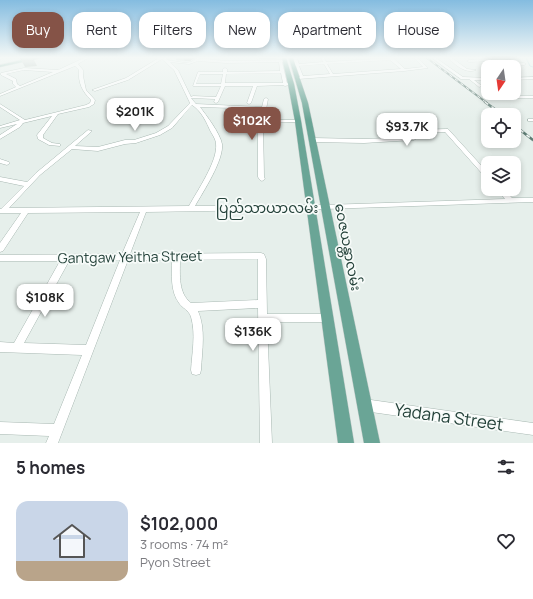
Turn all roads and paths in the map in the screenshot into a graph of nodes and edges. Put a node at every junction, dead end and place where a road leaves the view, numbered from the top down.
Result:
1 (300, 78) edge
2 (12, 79) edge
3 (39, 79) edge
4 (80, 79) edge
5 (128, 79) edge
6 (180, 79) edge
7 (197, 79) edge
8 (224, 79) edge
9 (285, 79) edge
10 (288, 79) edge
11 (463, 79) edge
12 (471, 79) junction
13 (481, 79) edge
14 (223, 85) junction
15 (255, 85) junction
16 (288, 85) junction
17 (480, 86) dead end
18 (19, 87) junction
19 (94, 90) dead end
20 (0, 95) edge
21 (193, 97) dead end
22 (521, 97) edge
23 (533, 97) edge
24 (218, 98) junction
25 (266, 99) dead end
26 (249, 103) dead end
27 (294, 103) junction
28 (305, 103) junction
29 (194, 104) junction
30 (215, 104) dead end
31 (0, 105) edge
32 (263, 108) junction
33 (57, 113) junction
34 (23, 120) junction
35 (298, 121) junction
36 (261, 122) junction
37 (0, 126) edge
38 (246, 130) dead end
39 (90, 131) dead end
40 (260, 131) junction
41 (0, 137) edge
42 (312, 140) junction
43 (58, 145) dead end
44 (70, 147) junction
45 (0, 161) edge
46 (8, 163) dead end
47 (481, 169) edge
48 (0, 179) edge
49 (262, 179) dead end
50 (26, 184) junction
51 (506, 196) edge
52 (533, 200) edge
53 (511, 201) junction
54 (325, 207) junction
55 (191, 208) junction
56 (310, 208) junction
57 (144, 209) junction
58 (27, 210) junction
59 (1, 211) edge
60 (0, 249) edge
61 (176, 256) junction
62 (125, 257) junction
63 (0, 258) edge
64 (66, 258) junction
65 (262, 304) junction
66 (191, 307) junction
67 (262, 318) junction
68 (327, 318) junction
69 (0, 347) edge
70 (16, 348) junction
71 (89, 350) junction
72 (196, 370) dead end
73 (364, 405) junction
74 (0, 428) edge
75 (533, 429) edge
76 (57, 430) junction
77 (52, 443) edge
78 (266, 443) edge
79 (346, 443) edge
80 (372, 443) edge

1 - 28 main road, ဝေဇယန္တာလမ်း
2 - 18 street
3 - 18 street
4 - 33 street
5 - 19 street
6 - 29 street
7 - 14 street
8 - 14 street
9 - 16 street
10 - 16 main road
11 - 12 street
12 - 13 street
12 - 17 street
14 - 15 street
14 - 24 street
15 - 16 street
15 - 26 street
16 - 27 main road
18 - 20 street
21 - 24 street
22 - 23 street
24 - 30 street
25 - 32 street
27 - 28 main road
27 - 35 main road
28 - 42 main road, ဝေဇယန္တာလမ်း
29 - 32 street
29 - 44 street
29 - 55 street
31 - 34 street
32 - 36 street
33 - 34 street
33 - 43 street
34 - 37 street
34 - 41 street
35 - 36 street
35 - 56 main road
36 - 40 street
38 - 40 street
39 - 44 street
40 - 49 street
42 - 47 street
42 - 54 main road, ဝေဇယန္တာလမ်း
44 - 50 street
45 - 46 street
48 - 50 street
50 - 59 street
51 - 53 street
52 - 53 street, ပြည်သာယာလမ်း
53 - 54 street, ပြည်သာယာလမ်း
54 - 56 street, ပြည်သာယာလမ်း
54 - 73 main road, ဝေဇယန္တာလမ်း
55 - 56 street, ပြည်သာယာလမ်း
55 - 57 street, ပြည်သာယာလမ်း
56 - 68 main road
57 - 58 street, ပြည်သာယာလမ်း
57 - 62 street
58 - 59 street, ပြည်သာယာလမ်း
58 - 60 street
61 - 62 street, Gantgaw Yeitha Street
61 - 65 street, Gantgaw Yeitha Street
61 - 66 street
62 - 64 street, Gantgaw Yeitha Street
62 - 71 street
63 - 64 street, Gantgaw Yeitha Street
64 - 70 street
65 - 66 street
65 - 67 street
66 - 72 street
67 - 68 street
67 - 78 street
68 - 79 main road
69 - 70 street
70 - 71 street
71 - 76 street
73 - 75 street, Yadana Street
73 - 80 main road, ဝေဇယန္တာလမ်း
74 - 76 street
76 - 77 street

